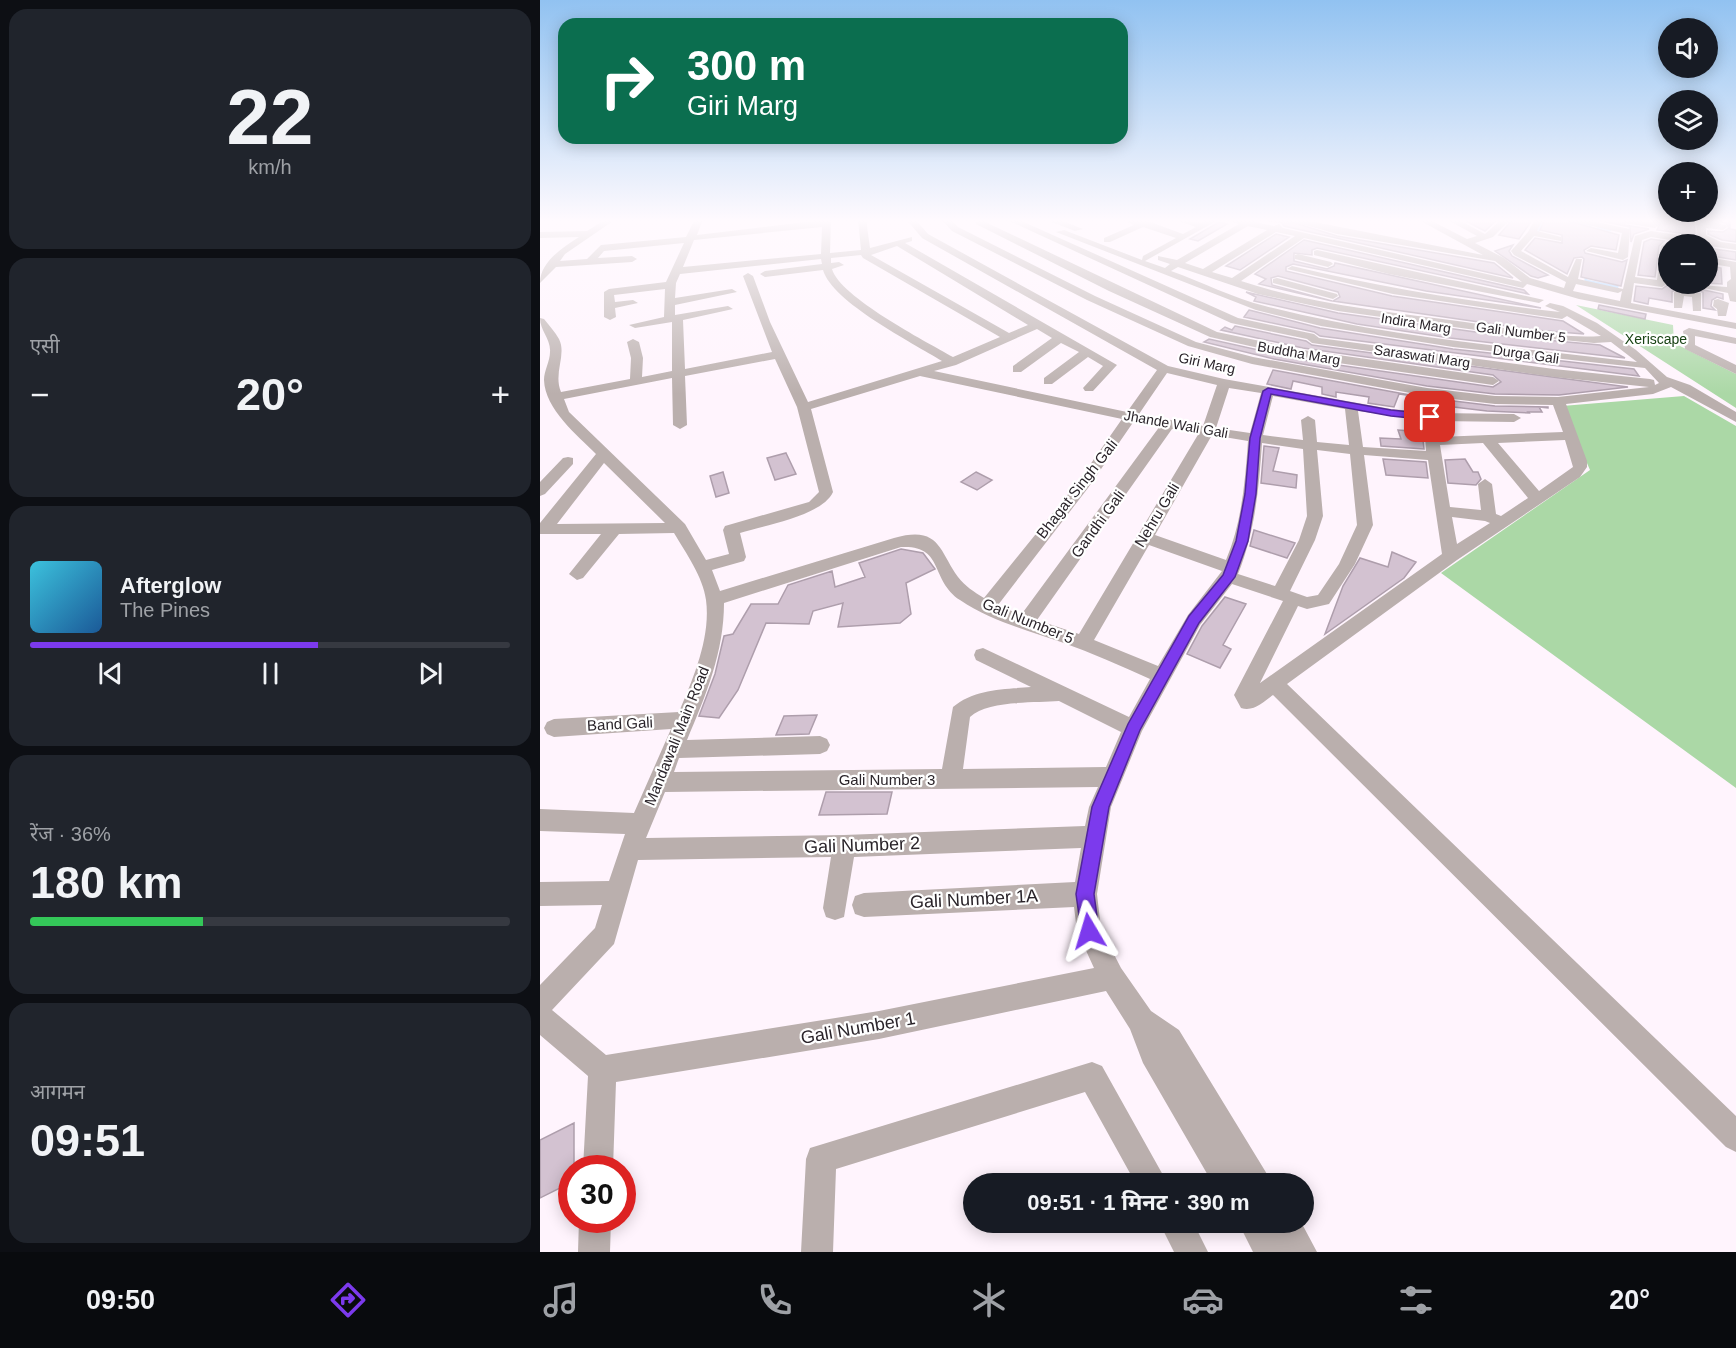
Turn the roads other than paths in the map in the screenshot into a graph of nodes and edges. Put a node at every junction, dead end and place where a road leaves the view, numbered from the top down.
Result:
1 (673, 277) edge
2 (734, 277) edge
3 (749, 277) edge
4 (830, 277) edge
5 (905, 277) edge
6 (957, 277) edge
7 (1014, 277) edge
8 (1035, 277) edge
9 (1090, 277) edge
10 (1136, 277) edge
11 (1188, 277) edge
12 (1220, 277) edge
13 (1240, 277) edge
14 (1281, 277) edge
15 (1323, 277) edge
16 (1325, 277) edge
17 (1367, 277) edge
18 (1422, 277) edge
19 (1424, 277) edge
20 (1499, 277) edge
21 (1520, 277) edge
22 (1568, 277) edge
23 (1575, 277) edge
24 (1622, 277) edge
25 (1139, 279) junction
26 (1629, 279) joint
27 (1658, 279) edge
28 (1277, 281) junction
29 (1233, 282) junction
30 (1525, 282) junction
31 (1574, 282) junction
32 (1718, 283) edge
33 (670, 284) junction
34 (1250, 288) junction
35 (1113, 289) junction
36 (1308, 289) junction
37 (1720, 289) joint
38 (1384, 291) junction
39 (1733, 291) edge
40 (732, 292) dead end
41 (1262, 292) junction
42 (1568, 292) junction
43 (1579, 296) junction
44 (1233, 298) junction
45 (1621, 298) junction
46 (1295, 300) junction
47 (1539, 300) junction
48 (671, 302) junction
49 (633, 303) dead end
50 (1404, 303) junction
51 (1076, 304) junction
52 (1553, 306) junction
53 (1722, 308) junction
54 (728, 309) dead end
55 (1210, 310) junction
56 (1700, 315) junction
57 (1564, 316) junction
58 (1736, 317) edge
59 (673, 319) junction
60 (540, 321) edge
61 (1429, 321) junction
62 (1145, 322) junction
63 (1186, 322) junction
64 (1034, 323) junction
65 (1321, 323) junction
66 (635, 325) dead end
67 (1736, 326) edge
68 (1584, 329) junction
69 (1166, 332) junction
70 (1701, 334) junction
71 (1061, 337) junction
72 (1011, 338) junction
73 (1110, 338) junction
74 (1313, 338) junction
75 (1607, 340) junction
76 (1736, 341) edge
77 (633, 342) dead end
78 (1453, 344) junction
79 (1085, 351) junction
80 (1306, 354) junction
81 (778, 355) junction
82 (952, 362) junction
83 (1640, 366) junction
84 (1017, 369) dead end
85 (1164, 369) junction
86 (1736, 370) edge
87 (921, 372) junction
88 (546, 374) edge
89 (680, 375) junction
90 (1664, 380) junction
91 (1048, 381) dead end
92 (1493, 381) dead end
93 (636, 382) junction
94 (1224, 383) junction
95 (1287, 383) junction
96 (1089, 388) dead end
97 (1427, 392) junction
98 (558, 396) junction
99 (1558, 401) junction
100 (1351, 406) junction
101 (804, 407) junction
102 (1130, 417) junction
103 (1430, 417) junction
104 (1514, 418) dead end
105 (1736, 418) edge
106 (1308, 420) dead end
107 (1169, 424) junction
108 (680, 425) dead end
109 (1208, 430) junction
110 (1569, 436) junction
111 (1255, 438) junction
112 (1487, 440) junction
113 (1310, 446) junction
114 (1434, 448) junction
115 (1357, 452) junction
116 (603, 455) junction
117 (568, 461) dead end
118 (1485, 484) dead end
119 (540, 491) edge
120 (1537, 499) junction
121 (1446, 511) junction
122 (1495, 519) junction
123 (679, 528) junction
124 (542, 529) edge
125 (614, 529) junction
126 (1144, 537) junction
127 (1451, 556) junction
128 (702, 567) junction
129 (1230, 572) junction
130 (577, 574) dead end
131 (1287, 596) junction
132 (715, 599) junction
133 (987, 606) junction
134 (1026, 622) junction
135 (1083, 643) junction
136 (983, 654) dead end
137 (1164, 677) junction
138 (1280, 690) dead end
139 (1062, 693) junction
140 (685, 720) junction
141 (554, 728) dead end
142 (1133, 728) junction
143 (820, 745) dead end
144 (673, 749) junction
145 (1113, 777) junction
146 (951, 780) junction
147 (660, 782) junction
148 (540, 820) edge
149 (641, 824) junction
150 (1093, 837) junction
151 (843, 846) junction
152 (630, 849) junction
153 (615, 893) junction
154 (540, 894) edge
155 (1085, 894) junction
156 (864, 905) dead end
157 (836, 908) dead end
158 (1112, 977) junction
159 (540, 1004) edge
160 (540, 1017) edge
161 (1141, 1021) junction
162 (602, 1070) junction
163 (1736, 1137) edge
164 (599, 1155) edge
165 (1147, 1173) edge
166 (1224, 1173) edge
167 (1251, 1173) edge
168 (595, 1233) edge
169 (1181, 1233) edge
170 (1260, 1233) edge
171 (1289, 1233) edge
172 (594, 1252) edge
173 (817, 1252) edge
174 (1192, 1252) edge
175 (1271, 1252) edge
176 (1301, 1252) edge

1 - 33 street
2 - 33 street
3 - 81 street
4 - 82 street
5 - 72 street
6 - 64 street
7 - 51 street, Giri Marg
8 - 51 street, Buddha Marg
9 - 35 street, Saraswati Marg
10 - 25 street, Durga Gali
11 - 44 street, Indira Marg
12 - 29 street, Gali Number 5
13 - 29 street
14 - 28 street
15 - 36 street
16 - 38 street
17 - 38 street
18 - 50 street
19 - 47 street
20 - 30 street
21 - 30 street
22 - 31 street
23 - 31 street
24 - 45 street
25 - 35 street
25 - 55 street, Durga Gali
26 - 27 street
26 - 45 street
28 - 36 street
28 - 41 street
29 - 34 street, Gali Number 5
30 - 42 street
30 - 47 street
31 - 42 street
31 - 45 street
32 - 39 street
33 - 48 street
33 - 49 street
34 - 41 street, Gali Number 5
34 - 44 street
35 - 51 street
35 - 63 street, Saraswati Marg
36 - 46 street
36 - 50 street
37 - 39 street
37 - 53 street
38 - 50 street
40 - 48 street
41 - 46 street, Gali Number 5
42 - 43 street
43 - 45 street
43 - 52 street
44 - 55 street
44 - 65 street, Indira Marg
45 - 56 street
45 - 56 street
46 - 61 street, Gali Number 5
47 - 52 street
48 - 59 street
50 - 57 street
50 - 61 street
50 - 68 street
51 - 62 street, Buddha Marg
51 - 64 street
51 - 73 street, Giri Marg
52 - 57 street
52 - 75 street
53 - 56 street
53 - 58 street
54 - 59 street
55 - 63 street
55 - 74 street, Durga Gali
56 - 67 street
56 - 70 street
57 - 68 street
59 - 66 street
59 - 89 street
60 - 88 street, Mandawali Main Road
61 - 75 street, Gali Number 5
61 - 78 street
62 - 69 street, Buddha Marg
62 - 73 street
63 - 69 street
63 - 80 street, Saraswati Marg
64 - 71 street
64 - 72 street
65 - 74 street
65 - 78 street, Indira Marg
68 - 75 street
69 - 95 street, Buddha Marg
70 - 76 street
70 - 86 street
71 - 79 street
71 - 84 street
72 - 82 street
73 - 79 street
73 - 85 street, Giri Marg
74 - 80 street
74 - 90 street, Durga Gali
75 - 83 street
75 - 90 street
77 - 93 street
78 - 83 street, Indira Marg
79 - 91 street
79 - 96 street
80 - 92 street, Saraswati Marg
80 - 95 street
81 - 89 street
81 - 101 street
82 - 87 street
83 - 90 street
85 - 94 street, Giri Marg
85 - 102 street, Bhagat Singh Gali
87 - 101 street
87 - 102 street, Jhande Wali Gali
88 - 98 street, Mandawali Main Road
89 - 93 street
89 - 108 street
90 - 99 street, Buddha Marg
90 - 105 street
93 - 98 street
94 - 95 street, Giri Marg
94 - 109 street, Nehru Gali
95 - 97 street, Buddha Marg
95 - 100 street, Giri Marg
95 - 111 street
97 - 99 street, Buddha Marg
97 - 103 street
98 - 116 street, Mandawali Main Road
99 - 110 street
100 - 103 street, Giri Marg
100 - 115 street
101 - 128 street
102 - 107 street, Jhande Wali Gali
102 - 133 street, Bhagat Singh Gali
103 - 104 street, Giri Marg
103 - 114 street
106 - 113 street
107 - 109 street, Jhande Wali Gali
107 - 134 street, Gandhi Gali
109 - 111 street, Jhande Wali Gali
109 - 126 street, Nehru Gali
110 - 112 street, Jhande Wali Gali
110 - 120 street
111 - 113 street, Jhande Wali Gali
111 - 129 street
112 - 114 street, Jhande Wali Gali
112 - 120 street
113 - 115 street, Jhande Wali Gali
113 - 131 street
114 - 115 street, Jhande Wali Gali
114 - 121 street
115 - 131 street
116 - 123 street, Mandawali Main Road
116 - 124 street
117 - 119 street
118 - 122 street
120 - 122 street
121 - 122 street
121 - 127 street
122 - 127 street
123 - 125 street
123 - 128 street, Mandawali Main Road
124 - 125 street
125 - 130 street
126 - 129 street
126 - 135 street, Nehru Gali
127 - 131 street
128 - 132 street, Mandawali Main Road
129 - 131 street
129 - 137 street
132 - 133 street, Gali Number 5
132 - 140 street, Mandawali Main Road
133 - 134 street, Gali Number 5
134 - 135 street, Gali Number 5
135 - 137 street, Gali Number 5
136 - 139 street
137 - 142 street
138 - 163 street
139 - 142 street
139 - 146 street
140 - 141 street, Band Gali
140 - 144 street, Mandawali Main Road
142 - 145 street
143 - 144 street
144 - 147 street, Mandawali Main Road
145 - 146 street, Gali Number 3
145 - 150 street
146 - 147 street, Gali Number 3
147 - 149 street, Mandawali Main Road
148 - 149 street
149 - 152 street, Mandawali Main Road
150 - 151 street, Gali Number 2
150 - 155 street
151 - 152 street, Gali Number 2
151 - 157 street
152 - 153 street, Mandawali Main Road
153 - 154 street
153 - 159 street, Mandawali Main Road
155 - 156 street, Gali Number 1A
155 - 158 street
158 - 161 street
158 - 162 street, Gali Number 1
160 - 162 street
161 - 166 street
161 - 167 street
162 - 164 street
165 - 173 street
168 - 172 street
169 - 174 street
170 - 175 street
171 - 176 street

